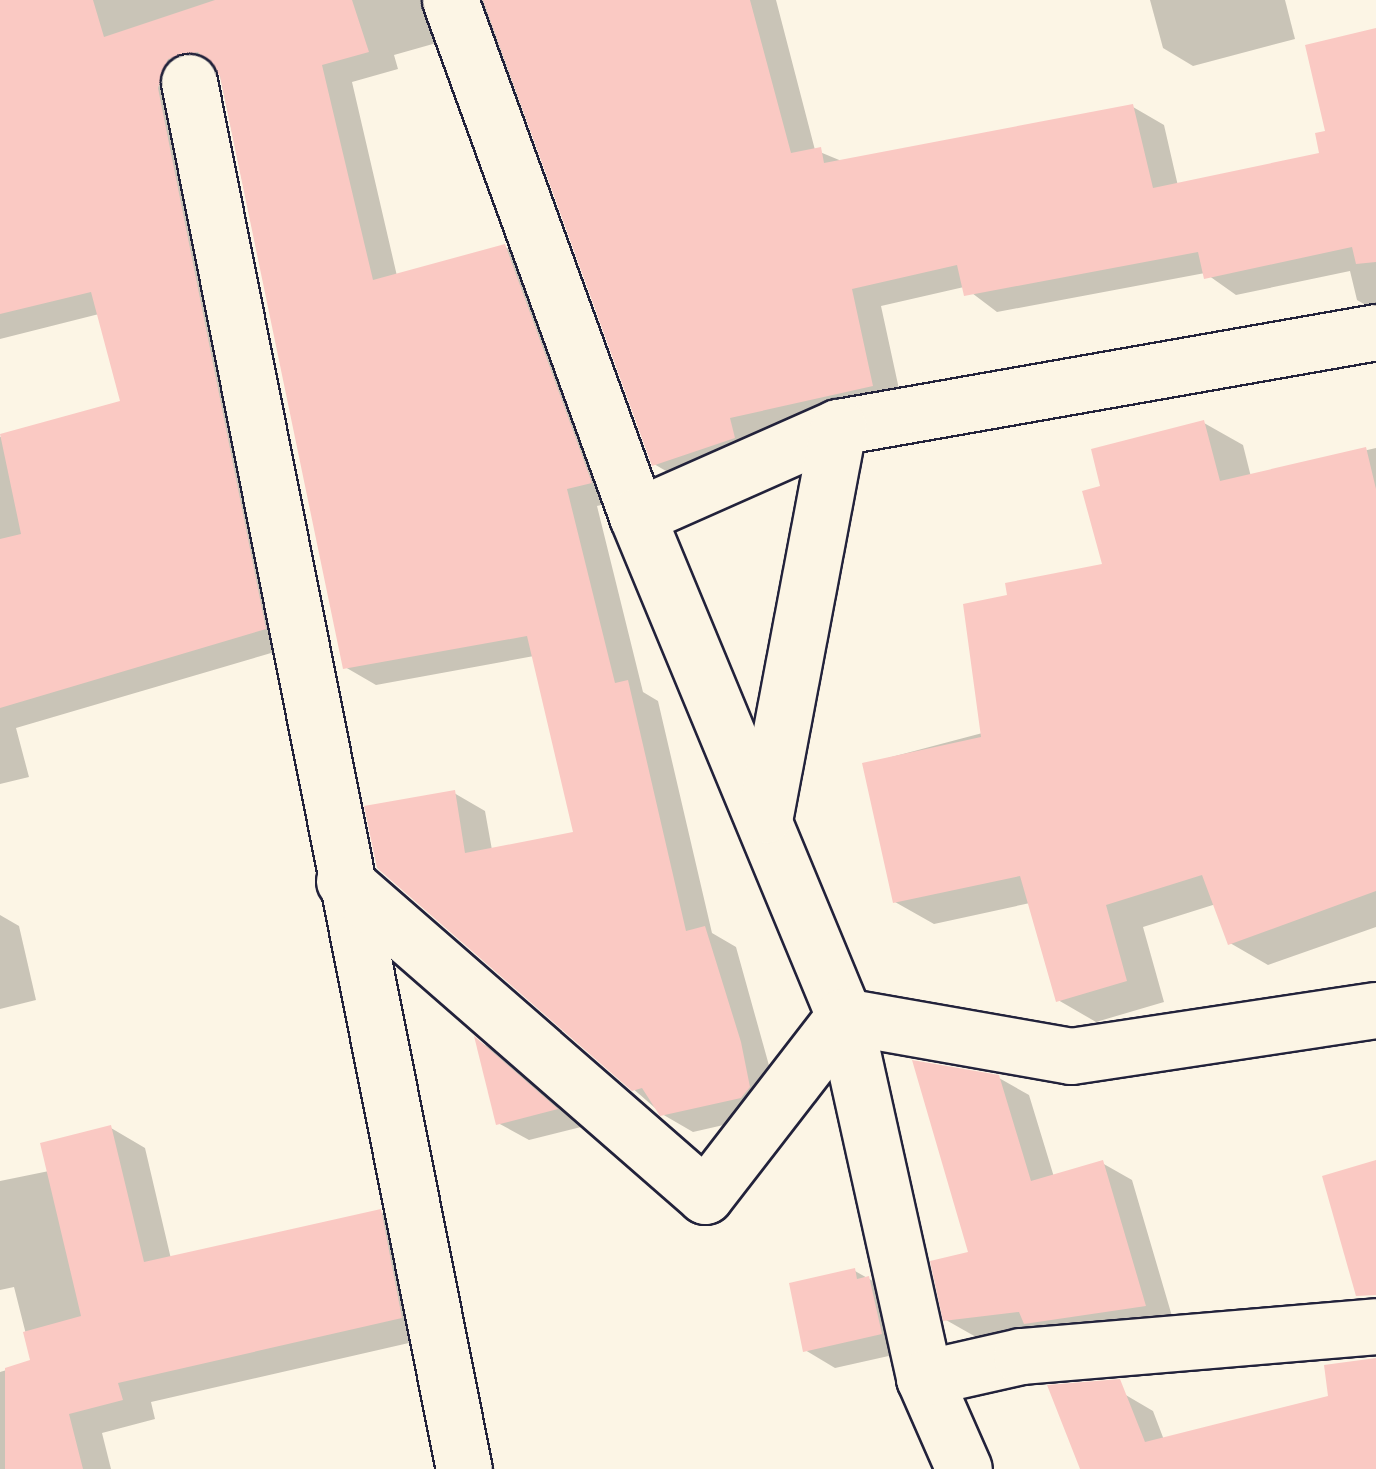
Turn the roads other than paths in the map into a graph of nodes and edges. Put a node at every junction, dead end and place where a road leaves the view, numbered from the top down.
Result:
1 (450, 0) edge
2 (189, 82) dead end
3 (1376, 332) edge
4 (838, 427) junction
5 (638, 516) junction
6 (765, 815) junction
7 (344, 881) junction
8 (1376, 1010) edge
9 (844, 1016) junction
10 (1376, 1326) edge
11 (924, 1378) junction
12 (464, 1469) edge
13 (964, 1469) edge

1 - 5 street
2 - 7 street
3 - 4 street
4 - 5 street
4 - 6 street
5 - 6 street
6 - 9 street
7 - 9 street
7 - 12 street
8 - 9 street
9 - 11 street
10 - 11 street
11 - 13 street

